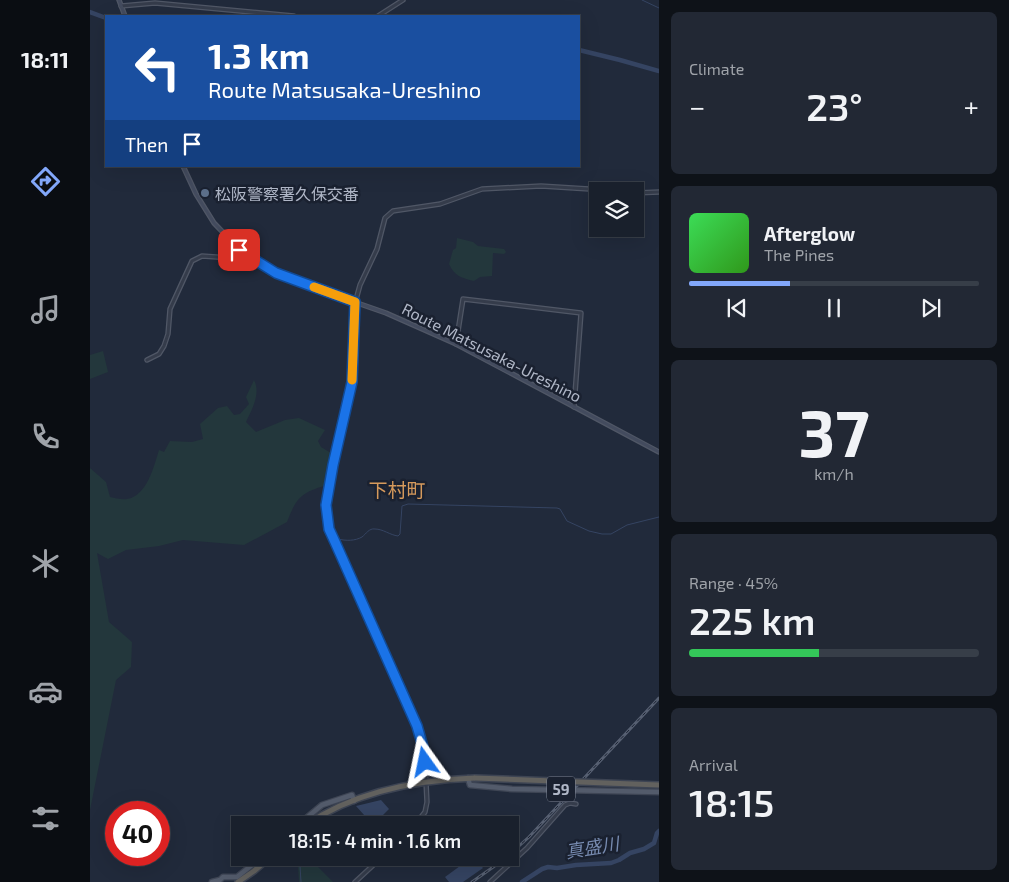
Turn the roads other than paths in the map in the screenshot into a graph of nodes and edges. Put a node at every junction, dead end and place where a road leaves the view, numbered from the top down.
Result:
1 (119, 0) edge
2 (403, 0) edge
3 (121, 6) junction
4 (125, 15) edge
5 (283, 15) edge
6 (380, 15) edge
7 (183, 167) edge
8 (589, 189) edge
9 (644, 192) edge
10 (659, 192) edge
11 (239, 250) junction
12 (355, 302) junction
13 (456, 344) junction
14 (147, 360) dead end
15 (574, 407) junction
16 (659, 452) edge
17 (468, 778) junction
18 (426, 782) junction
19 (659, 785) edge
20 (659, 792) edge
21 (354, 801) junction
22 (576, 804) dead end
23 (310, 816) edge
24 (320, 816) edge
25 (423, 816) edge
26 (251, 866) edge
27 (260, 866) edge
28 (373, 866) edge
29 (221, 881) edge
30 (212, 882) edge
31 (238, 882) edge
32 (356, 882) edge
33 (490, 882) edge

1 - 3 main road
2 - 6 street
3 - 4 main road
3 - 5 street
7 - 11 main road, Route Matsusaka-Ureshino
8 - 12 street
9 - 10 street
11 - 12 main road, Route Matsusaka-Ureshino
11 - 14 street
12 - 13 main road, Route Matsusaka-Ureshino
12 - 18 street
13 - 15 main road, Route Matsusaka-Ureshino
13 - 15 street
15 - 16 main road, Route Matsusaka-Ureshino
17 - 18 highway
17 - 19 highway, bridge
17 - 20 main road, 59
18 - 21 highway
18 - 25 street
21 - 23 main road
21 - 24 highway
22 - 33 street
26 - 29 main road
27 - 31 highway
28 - 32 street
29 - 30 main road

